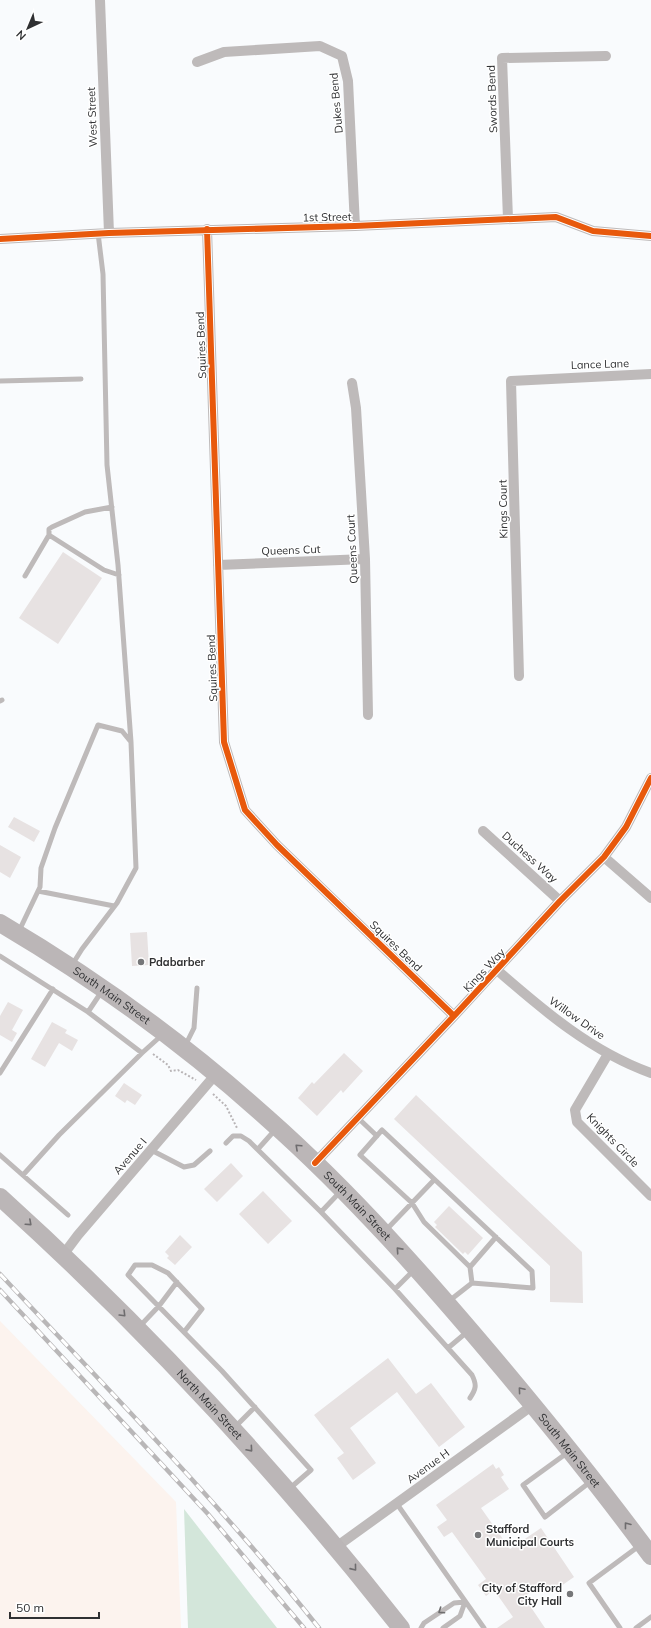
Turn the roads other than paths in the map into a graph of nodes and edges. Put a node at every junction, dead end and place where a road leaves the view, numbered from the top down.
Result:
1 (100, 0) edge
2 (606, 56) dead end
3 (197, 62) dead end
4 (508, 219) junction
5 (355, 226) junction
6 (207, 229) junction
7 (98, 233) junction
8 (109, 233) junction
9 (651, 236) edge
10 (0, 239) edge
11 (651, 374) edge
12 (81, 378) dead end
13 (551, 378) joint
14 (0, 381) edge
15 (352, 383) dead end
16 (112, 507) junction
17 (49, 535) junction
18 (365, 559) junction
19 (218, 565) junction
20 (119, 575) junction
21 (25, 576) dead end
22 (519, 676) dead end
23 (368, 715) dead end
24 (131, 742) junction
25 (651, 778) edge
26 (483, 831) dead end
27 (604, 857) junction
28 (38, 891) junction
29 (651, 898) edge
30 (560, 901) junction
31 (114, 906) junction
32 (0, 923) edge
33 (18, 933) junction
34 (0, 956) edge
35 (71, 967) junction
36 (497, 970) junction
37 (104, 988) junction
38 (197, 988) dead end
39 (53, 989) junction
40 (88, 1012) junction
41 (454, 1016) junction
42 (164, 1032) junction
43 (184, 1048) junction
44 (142, 1053) junction
45 (608, 1054) junction
46 (0, 1073) edge
47 (651, 1073) edge
48 (216, 1074) junction
49 (358, 1118) junction
50 (277, 1127) junction
51 (377, 1136) junction
52 (226, 1143) dead end
53 (258, 1149) junction
54 (151, 1150) junction
55 (210, 1151) dead end
56 (0, 1155) edge
57 (315, 1162) junction
58 (23, 1175) junction
59 (434, 1180) junction
60 (342, 1190) junction
61 (651, 1196) edge
62 (0, 1197) edge
63 (412, 1203) junction
64 (321, 1212) junction
65 (68, 1215) dead end
66 (384, 1232) junction
67 (496, 1237) junction
68 (63, 1255) junction
69 (470, 1267) junction
70 (416, 1268) junction
71 (177, 1282) junction
72 (472, 1283) junction
73 (394, 1289) junction
74 (447, 1303) junction
75 (159, 1306) junction
76 (138, 1328) junction
77 (470, 1329) junction
78 (184, 1332) junction
79 (448, 1348) junction
80 (470, 1398) dead end
81 (533, 1405) junction
82 (255, 1407) junction
83 (233, 1429) junction
84 (570, 1452) junction
85 (592, 1480) junction
86 (287, 1490) junction
87 (397, 1504) junction
88 (336, 1547) junction
89 (646, 1550) edge
90 (465, 1602) junction
91 (651, 1617) edge
92 (402, 1628) edge
93 (421, 1628) edge
94 (444, 1628) edge
95 (484, 1628) edge
96 (620, 1628) edge
97 (636, 1628) edge

1 - 8 street, West Street
2 - 4 street, Swords Bend
3 - 5 street, Dukes Bend
4 - 5 street, 1st Street
4 - 9 street, 1st Street
5 - 6 street, 1st Street
6 - 8 street, 1st Street
6 - 19 street, Squires Bend
7 - 8 street, 1st Street
7 - 10 street, 1st Street
7 - 16 lane
11 - 13 street, Lance Lane
12 - 14 lane
13 - 22 street, Kings Court
15 - 18 street, Queens Court
16 - 17 lane
16 - 20 lane
17 - 20 lane
17 - 21 lane
18 - 19 street, Queens Cut
18 - 23 street, Queens Court
19 - 41 street, Squires Bend
20 - 24 lane
24 - 28 lane
24 - 31 lane
25 - 27 street, Kings Way
26 - 30 street, Duchess Way
27 - 29 street
27 - 30 street, Kings Way
28 - 31 lane
28 - 33 lane
30 - 36 street, Kings Way
31 - 35 lane
32 - 33 highway, South Main Street
33 - 35 highway, South Main Street
34 - 39 lane
35 - 37 highway, South Main Street
36 - 41 street, Kings Way
36 - 45 street, Willow Drive
37 - 40 lane
37 - 42 highway, South Main Street
38 - 43 lane
39 - 40 lane
39 - 46 lane
40 - 44 lane
41 - 49 street, Kings Way
42 - 43 highway, South Main Street
42 - 44 lane
43 - 48 highway, South Main Street
44 - 58 lane
45 - 47 street, Willow Drive
45 - 61 street, Knights Circle
48 - 50 highway, South Main Street
48 - 54 street, Avenue I
49 - 51 lane
49 - 57 street, Kings Way
50 - 53 lane
57 -> 50 highway, South Main Street
51 - 59 lane
51 - 63 lane
52 - 53 lane
53 - 64 lane
54 - 55 lane
54 - 68 street, Avenue I
56 - 58 lane
57 - 60 highway, South Main Street
58 - 65 lane
59 - 63 lane
59 - 67 lane
60 - 64 lane
60 - 66 highway, South Main Street
62 -> 68 highway, North Main Street
63 - 66 lane
63 - 69 lane
64 - 73 lane
70 -> 66 highway, South Main Street
67 - 69 lane
67 - 72 lane
68 -> 76 highway, North Main Street
69 - 72 lane
70 - 73 lane
70 - 74 highway, South Main Street
71 - 75 lane
71 - 75 lane
71 - 78 lane
72 - 74 lane
73 - 79 lane
74 - 77 highway, South Main Street
75 - 76 lane
75 - 78 lane
76 - 83 highway, North Main Street
77 - 79 lane
81 -> 77 highway, South Main Street
78 - 82 lane
79 - 80 lane
81 - 84 highway, South Main Street
81 - 87 street, Avenue H
82 - 83 lane
82 - 86 lane
83 -> 86 highway, North Main Street
84 - 85 highway, South Main Street
84 - 85 lane
89 -> 85 highway, South Main Street
86 - 88 highway, North Main Street
87 - 88 street, Avenue H
87 - 90 lane
88 -> 92 highway, North Main Street
89 - 96 lane
90 -> 93 lane
90 - 94 lane
90 - 95 lane
91 - 97 lane

